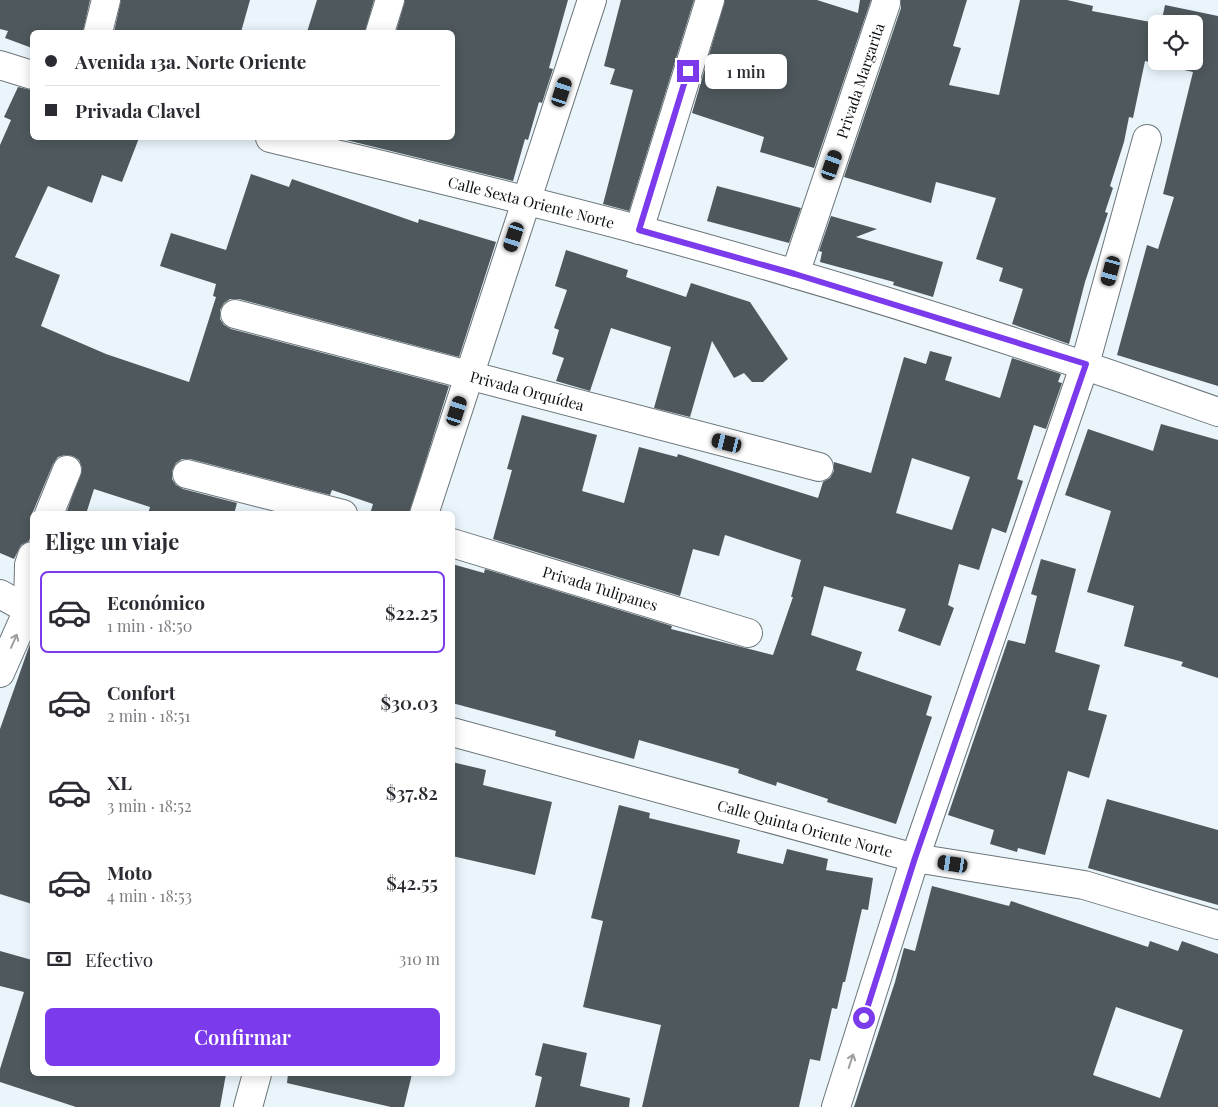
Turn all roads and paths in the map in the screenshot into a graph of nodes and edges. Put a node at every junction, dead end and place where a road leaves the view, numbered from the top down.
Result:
1 (106, 0) edge
2 (390, 0) edge
3 (592, 0) edge
4 (710, 0) edge
5 (886, 2) dead end
6 (98, 30) edge
7 (381, 30) edge
8 (0, 65) edge
9 (30, 74) edge
10 (1147, 139) dead end
11 (287, 140) edge
12 (345, 147) edge
13 (525, 202) junction
14 (639, 230) junction
15 (795, 274) junction
16 (235, 314) dead end
17 (1086, 364) junction
18 (468, 377) junction
19 (1218, 412) edge
20 (819, 467) dead end
21 (67, 470) dead end
22 (186, 474) dead end
23 (50, 511) edge
24 (331, 511) edge
25 (425, 511) edge
26 (455, 544) edge
27 (30, 562) edge
28 (0, 594) edge
29 (30, 611) edge
30 (748, 634) dead end
31 (0, 673) edge
32 (455, 733) edge
33 (915, 858) junction
34 (1218, 926) edge
35 (256, 1076) edge
36 (248, 1107) edge
37 (836, 1107) edge

1 - 6 street
2 - 7 street
3 - 13 street
4 - 14 street
5 - 15 street, Privada Margarita
8 - 9 street
10 - 17 street
11 - 12 street, Calle Sexta Oriente Norte
12 - 13 street, Calle Sexta Oriente Norte
13 - 14 street, Calle Sexta Oriente Norte
13 - 18 street
14 - 15 street, Calle Sexta Oriente Norte
15 - 17 street, Calle Sexta Oriente Norte
16 - 18 street, Privada Orquídea
17 - 19 street, Calle Sexta Oriente Norte
17 - 33 street
18 - 20 street, Privada Orquídea
18 - 25 street
21 - 23 street
22 - 24 street
26 - 30 street, Privada Tulipanes
27 - 29 street
28 - 29 street
31 -> 29 street
32 - 33 street, Calle Quinta Oriente Norte
33 - 34 street, Calle Quinta Oriente Norte
37 -> 33 street
35 - 36 street

